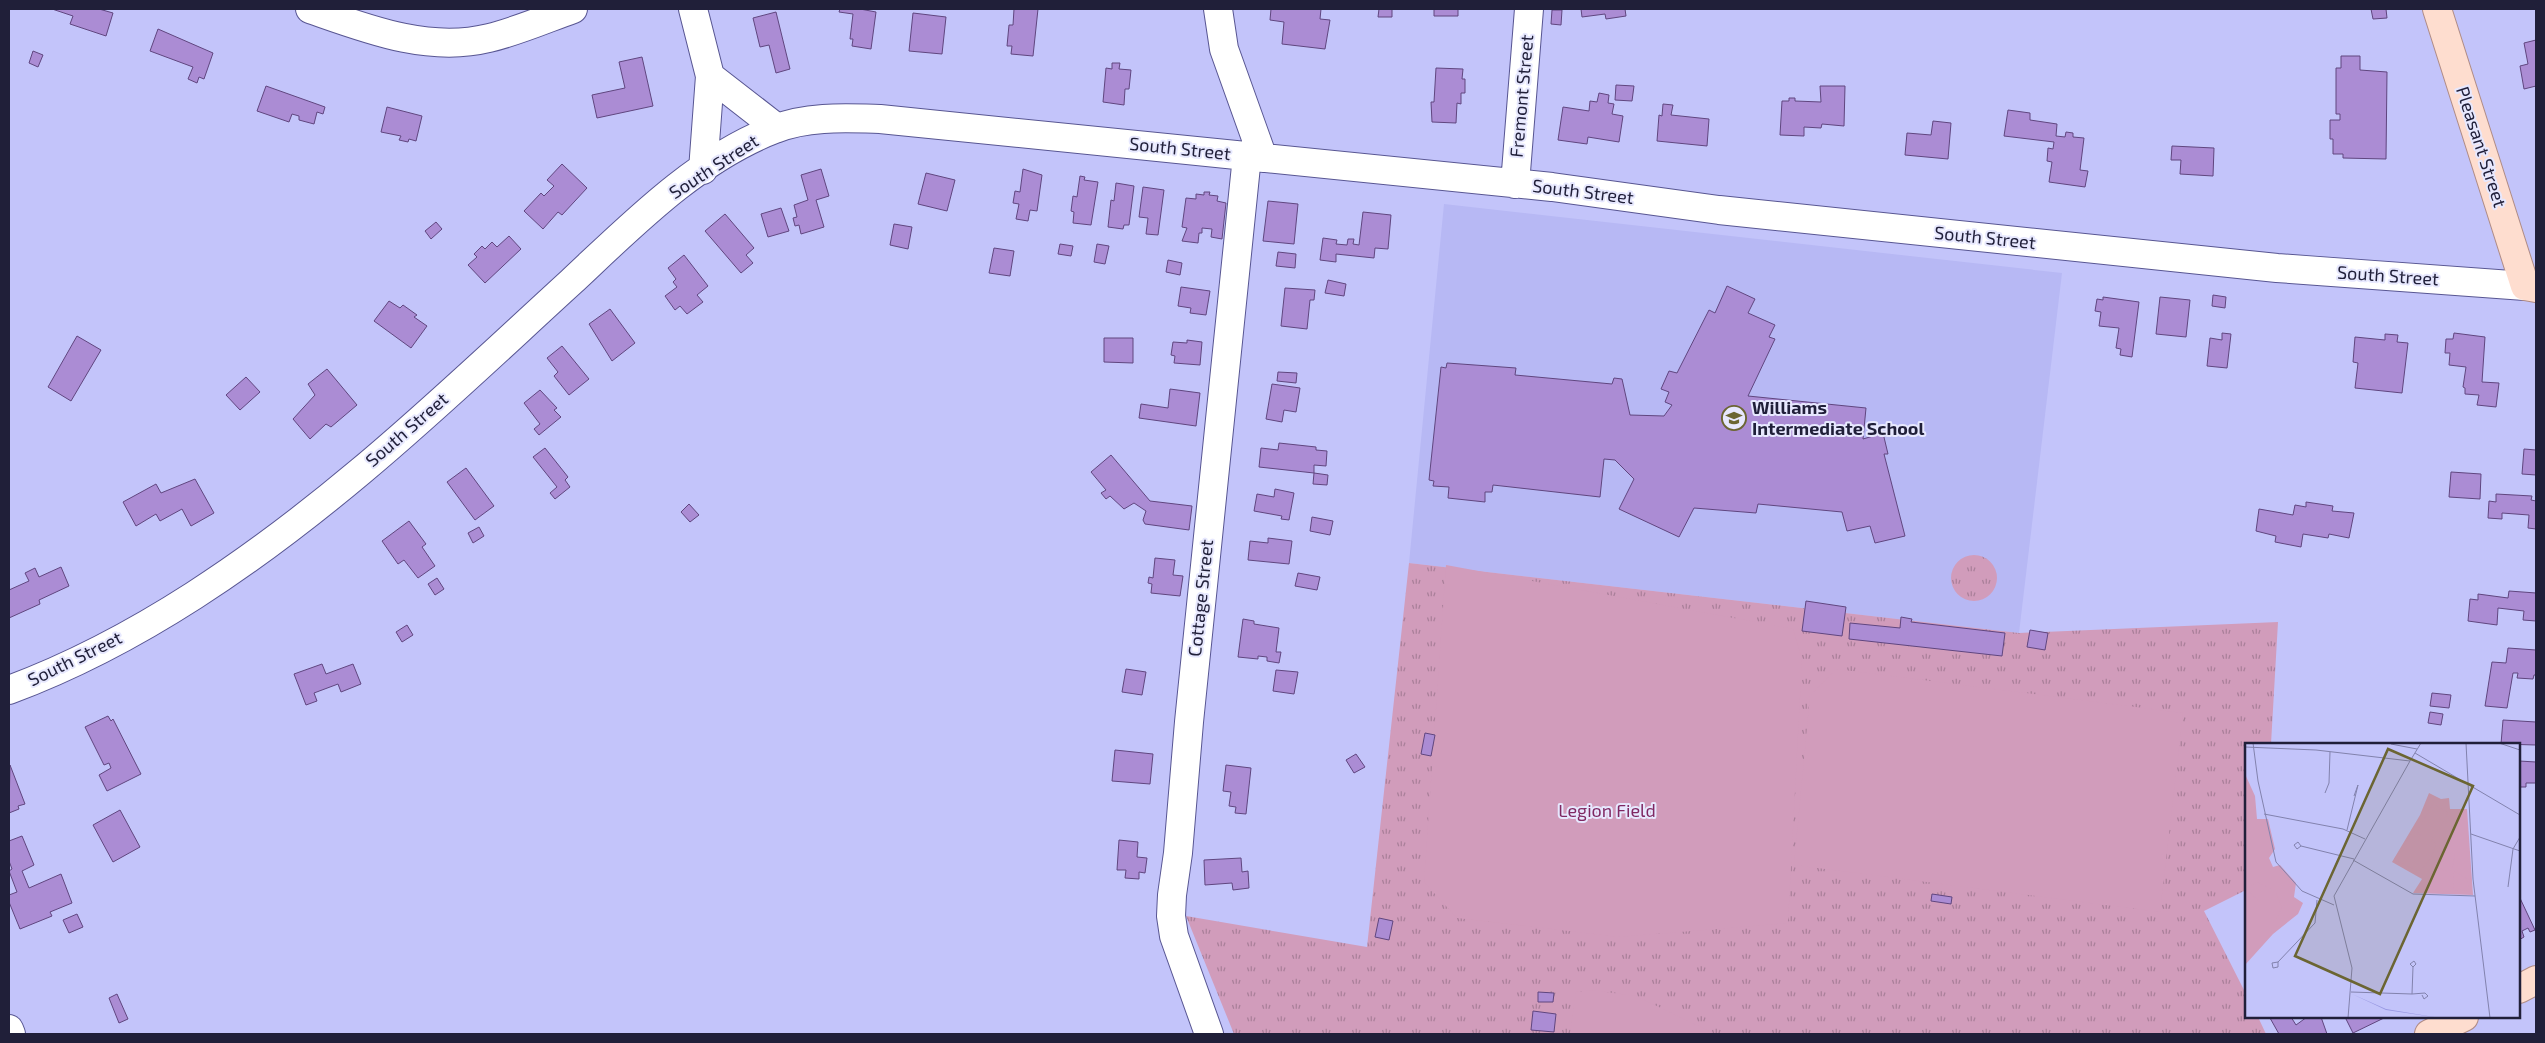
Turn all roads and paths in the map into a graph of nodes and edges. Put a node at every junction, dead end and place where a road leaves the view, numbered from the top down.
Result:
1 (310, 9) edge
2 (573, 9) edge
3 (693, 9) edge
4 (1218, 9) edge
5 (1529, 9) edge
6 (2437, 9) edge
7 (710, 76) junction
8 (777, 128) junction
9 (1255, 157) junction
10 (702, 170) junction
11 (1515, 184) junction
12 (2531, 287) edge
13 (9, 690) edge
14 (2536, 980) edge
15 (2520, 988) edge
16 (2462, 1018) edge
17 (9, 1029) edge
18 (11, 1034) edge
19 (1209, 1034) edge
20 (2429, 1034) edge

1 - 2 street
3 - 7 street
4 - 9 street
5 - 11 street, Fremont Street
6 - 12 main road, Pleasant Street
7 - 8 street
7 - 10 street
8 - 9 street, South Street
8 - 10 street, South Street
9 - 11 street, South Street
9 - 19 street, Cottage Street
10 - 13 street, South Street
11 - 12 street, South Street
14 - 15 main road
16 - 20 main road
17 - 18 street

